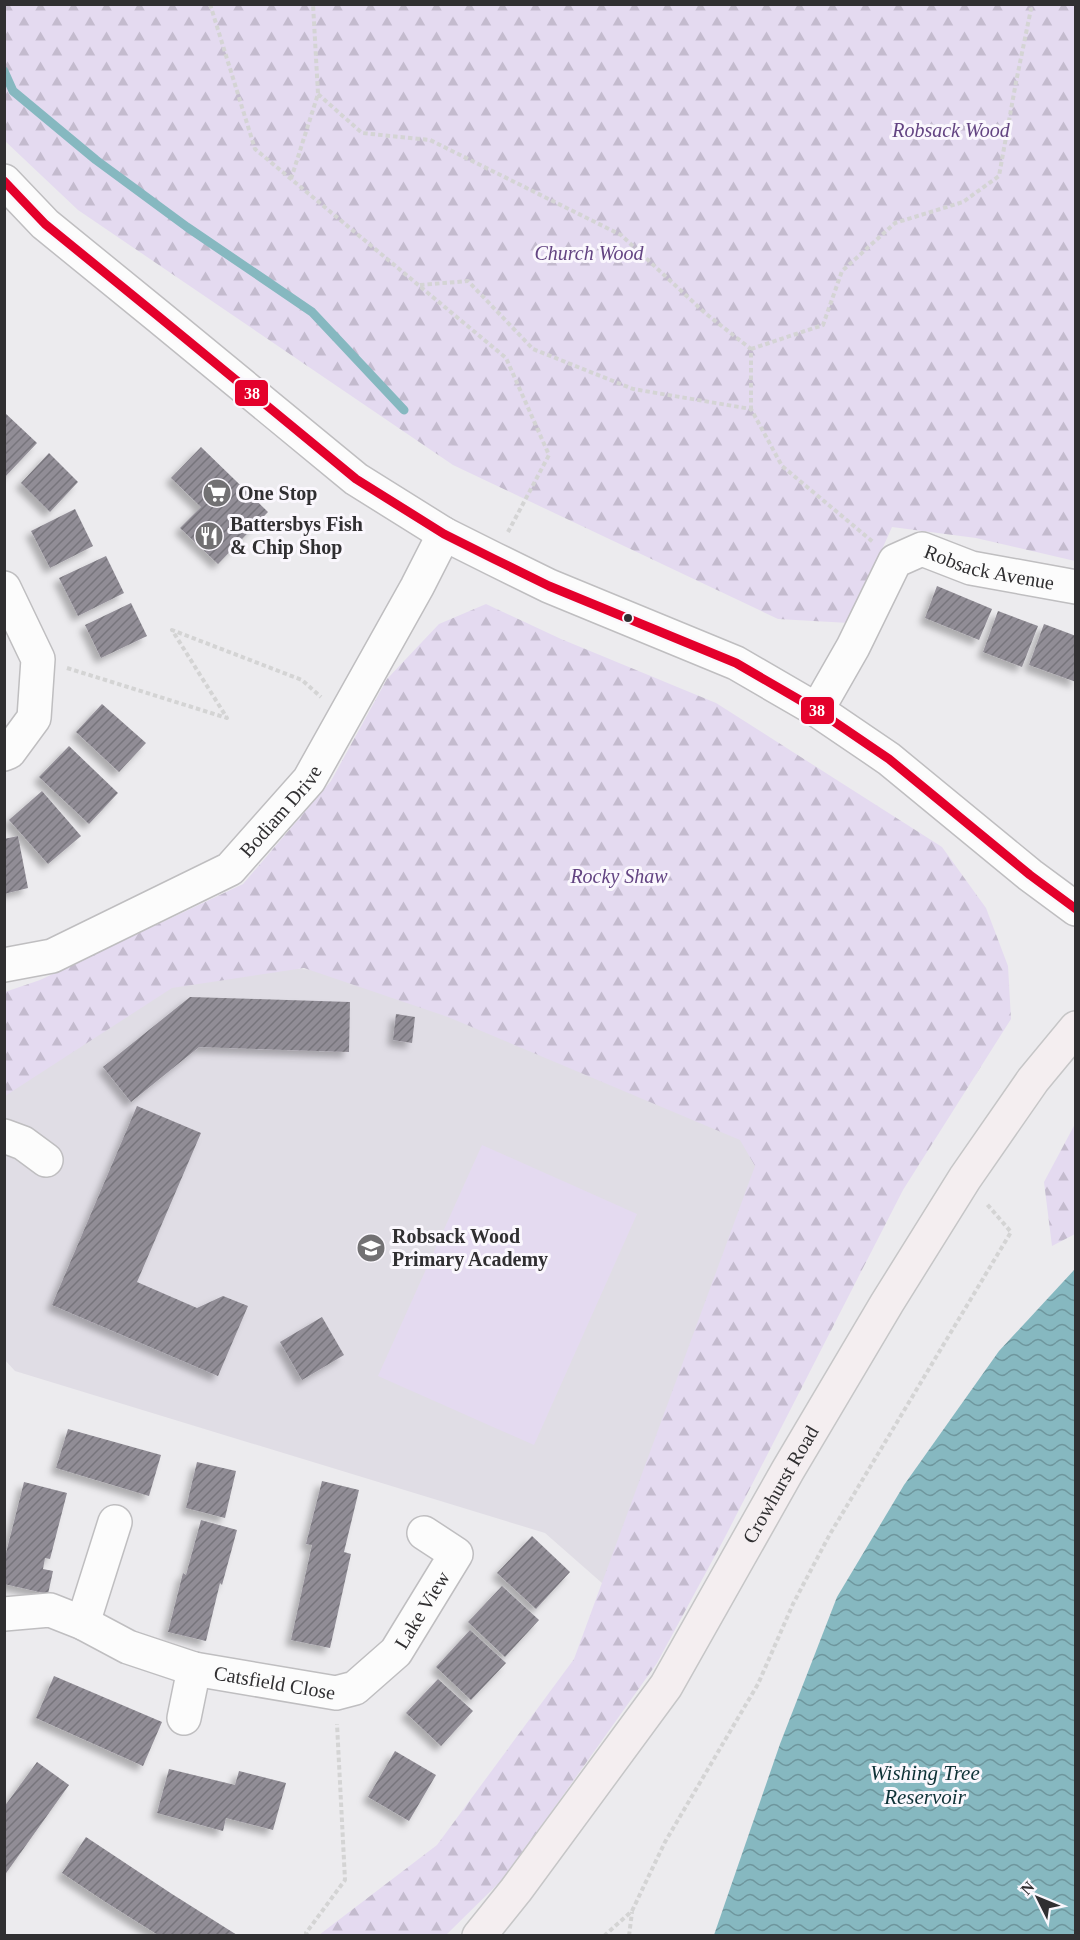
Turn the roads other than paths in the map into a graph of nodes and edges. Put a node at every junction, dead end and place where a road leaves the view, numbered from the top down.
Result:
1 (4, 181) edge
2 (444, 534) junction
3 (1076, 587) edge
4 (4, 588) edge
5 (817, 711) junction
6 (4, 754) edge
7 (1076, 909) edge
8 (4, 964) edge
9 (1076, 1028) edge
10 (4, 1136) edge
11 (46, 1160) dead end
12 (115, 1522) dead end
13 (424, 1533) dead end
14 (4, 1614) edge
15 (84, 1623) junction
16 (194, 1668) junction
17 (346, 1690) joint
18 (184, 1718) dead end
19 (479, 1935) edge

1 - 2 street
2 - 5 street
2 - 8 street, Bodiam Drive
3 - 5 street, Robsack Avenue
4 - 6 street
5 - 7 street
9 - 19 main road, Crowhurst Road
10 - 11 street
12 - 15 street
13 - 17 street, Lake View
14 - 15 street, Catsfield Close
15 - 16 street, Catsfield Close
16 - 17 street, Catsfield Close
16 - 18 street, Catsfield Close

